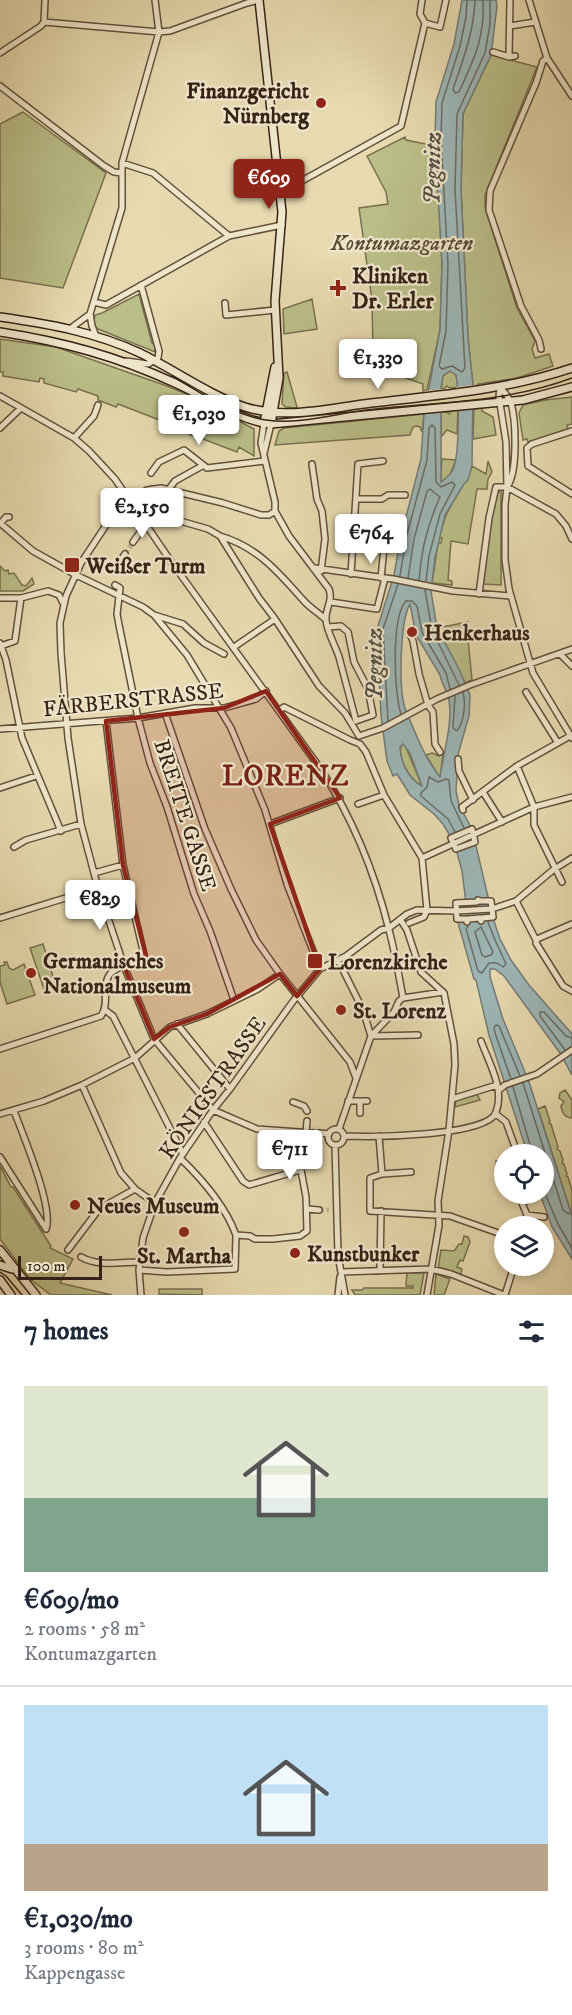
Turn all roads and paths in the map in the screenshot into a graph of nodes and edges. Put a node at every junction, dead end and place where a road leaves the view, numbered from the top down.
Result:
1 (45, 0) edge
2 (155, 0) edge
3 (259, 0) edge
4 (422, 0) edge
5 (446, 0) edge
6 (510, 0) edge
7 (529, 0) edge
8 (44, 22) junction
9 (535, 22) junction
10 (425, 23) junction
11 (510, 26) junction
12 (159, 32) junction
13 (493, 52) dead end
14 (0, 54) edge
15 (547, 58) junction
16 (0, 86) edge
17 (572, 96) edge
18 (122, 163) junction
19 (122, 172) junction
20 (280, 193) junction
21 (282, 225) junction
22 (229, 236) junction
23 (141, 285) junction
24 (94, 302) junction
25 (225, 303) dead end
26 (275, 310) junction
27 (90, 314) junction
28 (0, 317) edge
29 (71, 328) junction
30 (0, 332) edge
31 (96, 336) junction
32 (541, 349) dead end
33 (121, 361) junction
34 (156, 361) junction
35 (572, 368) edge
36 (500, 387) junction
37 (572, 387) edge
38 (0, 396) edge
39 (499, 401) junction
40 (510, 401) junction
41 (98, 405) dead end
42 (21, 408) junction
43 (271, 412) junction
44 (268, 424) junction
45 (0, 428) edge
46 (572, 431) edge
47 (74, 438) junction
48 (264, 458) junction
49 (383, 461) dead end
50 (312, 464) dead end
51 (202, 466) junction
52 (152, 473) dead end
53 (507, 487) junction
54 (152, 489) junction
55 (170, 489) junction
56 (572, 494) edge
57 (405, 495) dead end
58 (357, 499) junction
59 (130, 500) junction
60 (275, 511) junction
61 (9, 517) dead end
62 (157, 518) junction
63 (1, 523) edge
64 (146, 524) junction
65 (390, 530) dead end
66 (220, 536) junction
67 (572, 539) edge
68 (133, 542) tunnel mouth
69 (124, 554) tunnel mouth
70 (119, 563) dead end
71 (315, 568) junction
72 (321, 571) junction
73 (76, 575) junction
74 (353, 575) junction
75 (383, 578) junction
76 (115, 585) dead end
77 (479, 594) junction
78 (511, 596) junction
79 (119, 597) junction
80 (0, 598) edge
81 (21, 598) junction
82 (332, 601) junction
83 (63, 604) junction
84 (154, 615) junction
85 (275, 619) junction
86 (325, 619) junction
87 (328, 627) junction
88 (409, 632) dead end
89 (1, 644) edge
90 (234, 647) junction
91 (572, 649) edge
92 (224, 654) dead end
93 (560, 654) junction
94 (530, 665) junction
95 (572, 666) edge
96 (266, 691) junction
97 (526, 692) dead end
98 (428, 705) junction
99 (221, 708) junction
100 (280, 710) junction
101 (165, 713) junction
102 (138, 718) junction
103 (106, 721) junction
104 (67, 724) junction
105 (19, 728) junction
106 (0, 729) edge
107 (572, 736) edge
108 (357, 739) junction
109 (558, 743) junction
110 (431, 752) dead end
111 (458, 759) dead end
112 (517, 766) junction
113 (36, 776) junction
114 (0, 788) edge
115 (483, 792) junction
116 (384, 795) junction
117 (572, 797) edge
118 (340, 798) junction
119 (474, 799) junction
120 (358, 804) dead end
121 (534, 807) junction
122 (463, 810) dead end
123 (502, 822) junction
124 (81, 824) junction
125 (270, 824) junction
126 (61, 830) junction
127 (14, 847) dead end
128 (422, 858) junction
129 (569, 860) edge
130 (123, 865) junction
131 (572, 869) edge
132 (554, 870) junction
133 (94, 873) junction
134 (562, 882) dead end
135 (98, 888) junction
136 (516, 901) junction
137 (492, 909) junction
138 (427, 910) junction
139 (456, 911) junction
140 (417, 915) junction
141 (0, 918) edge
142 (400, 919) junction
143 (409, 922) dead end
144 (572, 924) edge
145 (388, 926) junction
146 (536, 940) junction
147 (338, 960) junction
148 (124, 966) junction
149 (320, 969) junction
150 (280, 974) junction
151 (572, 991) edge
152 (443, 992) junction
153 (297, 996) junction
154 (403, 998) junction
155 (234, 1000) junction
156 (103, 1013) junction
157 (174, 1025) junction
158 (418, 1035) dead end
159 (371, 1036) junction
160 (154, 1040) junction
161 (481, 1041) dead end
162 (0, 1048) edge
163 (572, 1050) edge
164 (135, 1058) junction
165 (356, 1078) junction
166 (82, 1085) junction
167 (498, 1087) junction
168 (230, 1089) junction
169 (452, 1099) junction
170 (348, 1101) junction
171 (360, 1101) junction
172 (367, 1101) dead end
173 (293, 1102) dead end
174 (213, 1110) junction
175 (14, 1111) junction
176 (307, 1111) dead end
177 (360, 1113) dead end
178 (0, 1114) edge
179 (496, 1114) junction
180 (307, 1121) dead end
181 (204, 1122) junction
182 (339, 1130) junction
183 (449, 1131) junction
184 (294, 1132) junction
185 (312, 1133) junction
186 (329, 1134) junction
187 (344, 1136) junction
188 (379, 1136) junction
189 (514, 1144) edge
190 (335, 1145) junction
191 (182, 1156) junction
192 (0, 1157) edge
193 (300, 1170) junction
194 (411, 1172) dead end
195 (382, 1174) junction
196 (135, 1189) junction
197 (155, 1203) junction
198 (524, 1204) edge
199 (307, 1209) junction
200 (336, 1209) junction
201 (319, 1210) tunnel mouth
202 (329, 1210) tunnel mouth
203 (381, 1211) junction
204 (527, 1215) joint
205 (438, 1216) junction
206 (536, 1216) edge
207 (494, 1231) edge
208 (236, 1235) junction
209 (0, 1250) edge
210 (68, 1250) dead end
211 (81, 1257) dead end
212 (140, 1262) junction
213 (0, 1265) edge
214 (431, 1269) junction
215 (15, 1270) junction
216 (139, 1270) junction
217 (380, 1271) junction
218 (340, 1272) junction
219 (511, 1276) edge
220 (0, 1280) edge
221 (11, 1295) edge
222 (36, 1295) edge
223 (141, 1295) edge
224 (338, 1295) edge
225 (345, 1295) edge
226 (427, 1295) edge
227 (505, 1295) edge

1 - 8 street
2 - 12 street
3 - 12 street
3 - 20 main road
4 - 10 street
5 - 10 street
6 - 11 street
7 - 9 street
8 - 12 street
8 - 14 street
9 - 11 street
9 - 15 street
10 - 20 street
11 - 13 street
12 - 18 street
15 - 17 street
15 - 32 street
16 - 19 street
18 - 19 street
18 - 22 street
19 - 24 street
20 - 21 main road
21 - 22 street
21 - 26 main road
22 - 23 street
23 - 24 street
23 - 34 street
24 - 27 street
25 - 26 street
26 - 43 main road
27 - 29 street
27 - 31 street
28 - 29 main road
29 - 31 main road
30 - 33 main road
31 - 34 main road
33 - 34 street
33 - 44 main road
34 - 43 main road
35 - 36 main road
36 - 39 street
36 - 40 street
36 - 43 main road
37 - 40 main road
38 - 42 street
39 - 40 main road
39 - 44 main road
39 - 53 street
40 - 53 street
41 - 47 street
42 - 45 street
42 - 47 street
43 - 44 main road
44 - 48 street
46 - 56 street
47 - 59 street
48 - 51 street
48 - 60 street
49 - 58 street
50 - 72 street
51 - 52 street
51 - 55 street
53 - 67 street
53 - 77 street
53 - 78 street
54 - 55 street
54 - 59 street
54 - 62 street
55 - 60 street
57 - 58 street
58 - 74 street
59 - 64 street
59 - 73 street
60 - 71 street
61 - 63 street
62 - 64 street
62 - 66 street
63 - 73 street
64 - 68 street
64 - 90 street
65 - 75 street
66 - 85 street
66 - 86 street
69 - 70 street
71 - 72 street
71 - 82 street
72 - 74 street
73 - 79 street
73 - 83 street
74 - 75 street
75 - 77 street
75 - 82 street
76 - 79 street, BREITE GASSE
77 - 78 street
78 - 94 street
79 - 84 street
79 - 102 street, BREITE GASSE
80 - 81 street
81 - 83 street
81 - 89 street
82 - 86 street
83 - 104 street
84 - 92 street
84 - 99 street
85 - 90 street
85 - 108 street
86 - 87 street
87 - 87 street
88 - 98 street
89 - 105 street
90 - 96 street
91 - 93 street
93 - 94 street
93 - 95 street
94 - 98 street
94 - 107 street
96 - 99 street, FÄRBERSTRASSE
96 - 100 street
97 - 109 street
98 - 108 street
98 - 110 street
99 - 101 street, FÄRBERSTRASSE
99 - 125 street
100 - 108 street
100 - 118 street
101 - 102 street, FÄRBERSTRASSE
101 - 150 street
102 - 103 street, FÄRBERSTRASSE
102 - 155 street, BREITE GASSE
103 - 104 street, FÄRBERSTRASSE
103 - 130 street
104 - 105 street, FÄRBERSTRASSE
104 - 124 street
105 - 106 street, FÄRBERSTRASSE
105 - 113 street
107 - 109 street
108 - 116 street
109 - 112 street
111 - 119 street
112 - 115 street
112 - 121 street
113 - 114 street
113 - 126 street
115 - 119 street
115 - 123 street
116 - 120 street
116 - 128 street
117 - 121 street
118 - 125 street
118 - 145 street
119 - 122 street
121 - 123 street
121 - 132 street
123 - 128 street
124 - 126 street
124 - 133 street
125 - 149 street
126 - 127 street
128 - 138 street
129 - 131 street
129 - 132 street
130 - 133 street
130 - 148 street
132 - 134 street
132 - 136 street
133 - 135 street
135 - 141 street
135 - 148 street
136 - 137 street
136 - 146 street
137 - 139 street
137 - 139 street
137 - 139 street
138 - 139 street, KÖNIGSTRASSE
138 - 140 street, KÖNIGSTRASSE
140 - 142 street, KÖNIGSTRASSE
140 - 143 street, KÖNIGSTRASSE
142 - 145 street, KÖNIGSTRASSE
142 - 152 street
144 - 146 street
145 - 147 street, KÖNIGSTRASSE
145 - 154 street
146 - 151 street
147 - 149 street, KÖNIGSTRASSE
147 - 159 street
148 - 156 street
148 - 160 street
149 - 153 street, KÖNIGSTRASSE
150 - 153 street
150 - 155 street
152 - 154 street
152 - 169 street
153 - 165 street
153 - 168 street, KÖNIGSTRASSE
154 - 159 street
155 - 157 street
156 - 162 street
156 - 164 street
157 - 160 street
157 - 168 street
158 - 159 street
159 - 165 street
160 - 164 street
160 - 174 street
161 - 167 street
163 - 167 street
164 - 166 street
164 - 191 street
165 - 170 street
166 - 175 street
166 - 196 street
167 - 169 street
167 - 179 street
168 - 174 street, KÖNIGSTRASSE
169 - 183 street
170 - 171 street
170 - 182 street
171 - 172 street
171 - 177 street
173 - 176 street
174 - 181 street, KÖNIGSTRASSE
174 - 184 street
175 - 178 street
175 - 192 street
179 - 183 street
179 - 189 street
180 - 185 street
181 - 191 street, KÖNIGSTRASSE
181 - 193 street
182 - 186 street
182 - 187 street
183 - 188 street
183 - 205 street
184 - 185 street
184 - 193 street
185 - 186 street
186 - 190 street
187 - 188 street
187 - 190 street
188 - 195 street
190 - 200 street
191 - 197 street, KÖNIGSTRASSE
191 - 208 street
193 - 199 street
194 - 195 street
195 - 203 street
196 - 197 street
196 - 210 street
197 - 212 street, KÖNIGSTRASSE
198 - 204 street
199 - 201 street
199 - 208 street
200 - 202 street
200 - 218 street
203 - 205 street
203 - 217 street
204 - 206 street
205 - 207 street
205 - 214 street
208 - 216 street
209 - 215 main road
211 - 212 street
212 - 216 street, KÖNIGSTRASSE
213 - 215 main road
214 - 217 street
214 - 226 street
214 - 227 street
215 - 222 main road
216 - 223 street, KÖNIGSTRASSE
217 - 218 street
218 - 224 street
218 - 225 street
219 - 227 street
220 - 221 main road

